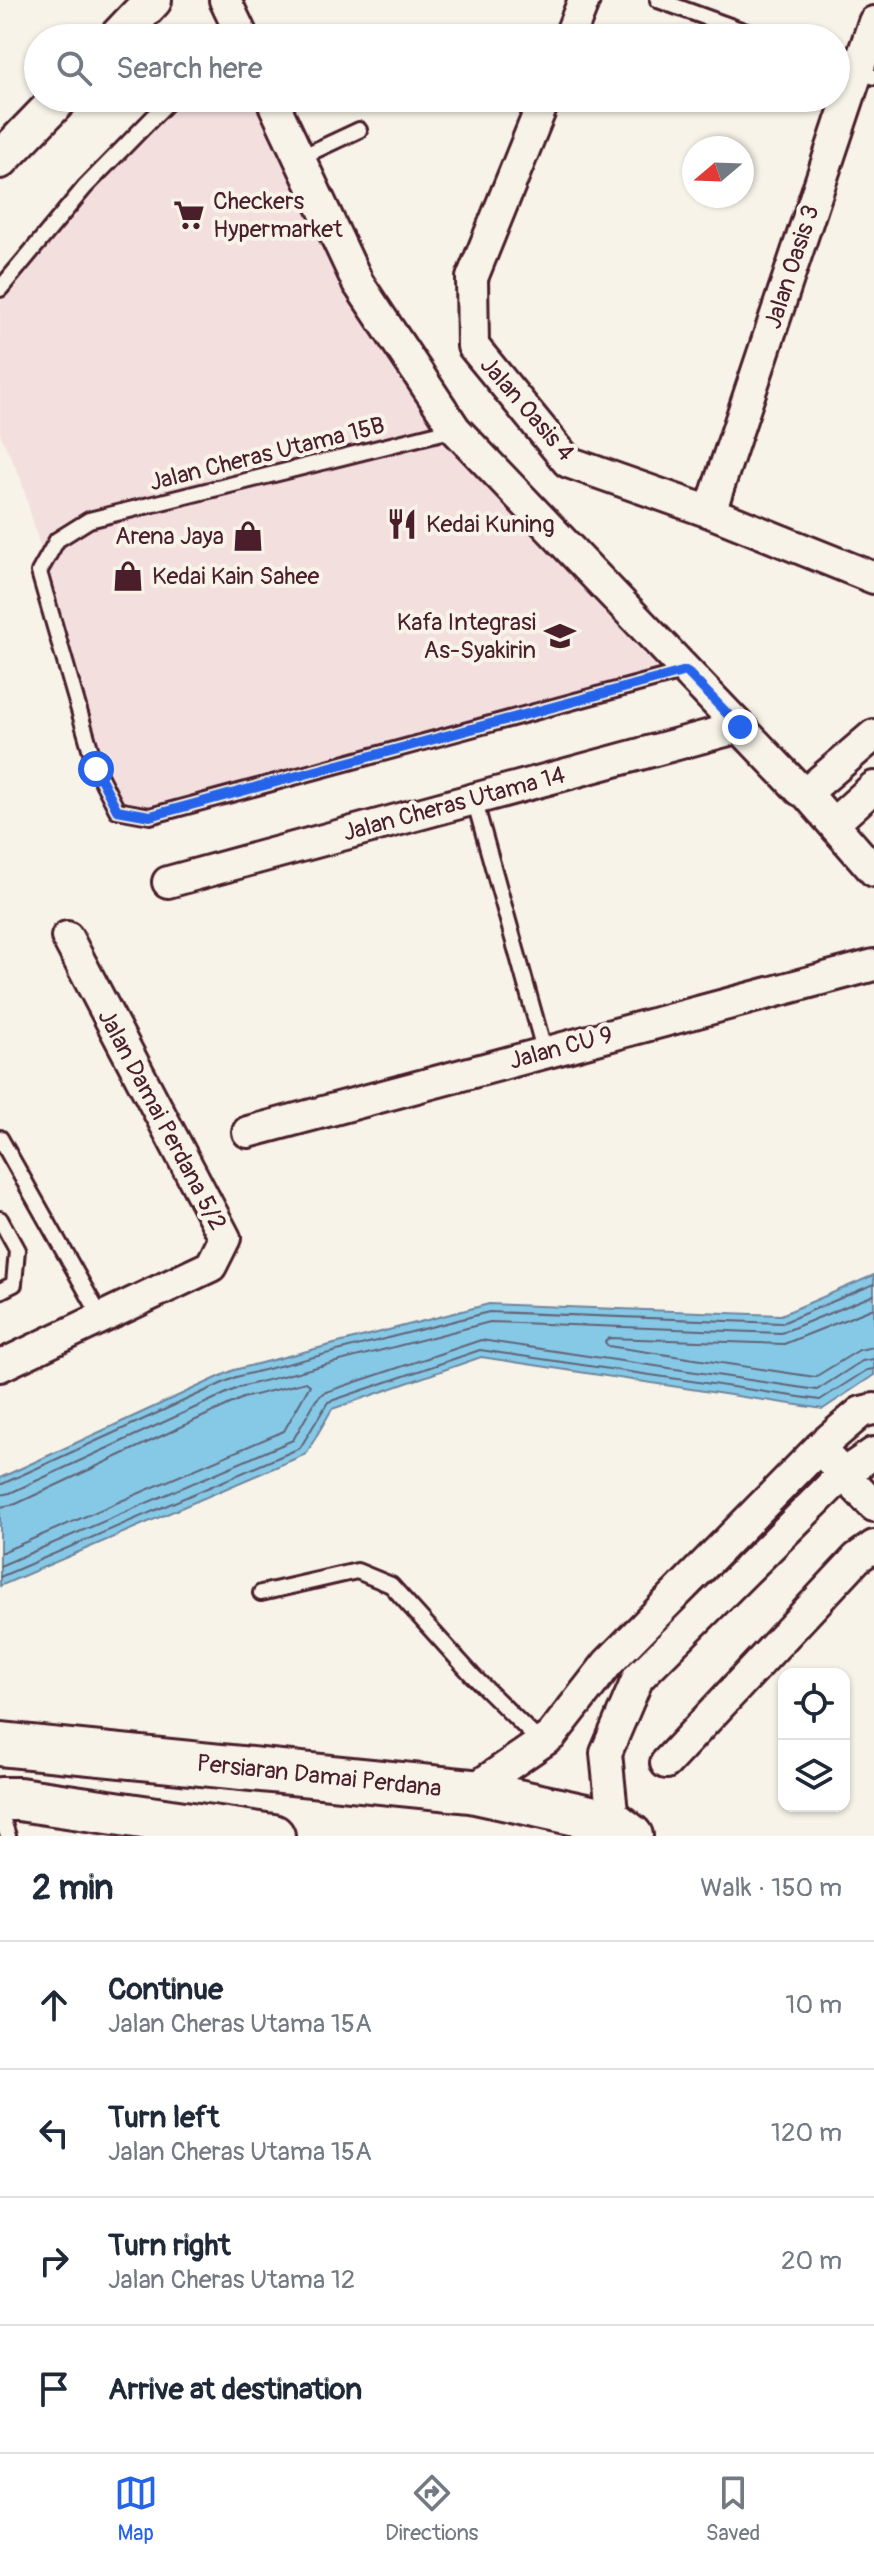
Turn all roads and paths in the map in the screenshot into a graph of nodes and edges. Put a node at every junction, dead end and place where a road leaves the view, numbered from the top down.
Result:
1 (153, 0) edge
2 (225, 0) edge
3 (584, 0) edge
4 (658, 0) edge
5 (874, 22) edge
6 (130, 24) edge
7 (233, 24) edge
8 (575, 24) edge
9 (724, 24) edge
10 (856, 71) edge
11 (46, 112) edge
12 (158, 112) edge
13 (278, 112) edge
14 (539, 112) edge
15 (842, 112) edge
16 (359, 130) dead end
17 (299, 158) junction
18 (0, 160) edge
19 (0, 289) edge
20 (455, 429) junction
21 (710, 512) junction
22 (874, 578) edge
23 (686, 671) junction
24 (740, 727) junction
25 (874, 735) edge
26 (874, 787) edge
27 (806, 793) junction
28 (474, 799) junction
29 (833, 824) junction
30 (874, 871) edge
31 (168, 882) dead end
32 (67, 937) dead end
33 (874, 965) edge
34 (545, 1053) junction
35 (248, 1132) dead end
36 (0, 1138) edge
37 (0, 1219) edge
38 (0, 1291) edge
39 (103, 1319) junction
40 (0, 1366) edge
41 (874, 1409) edge
42 (819, 1448) junction
43 (874, 1453) edge
44 (843, 1474) junction
45 (874, 1506) edge
46 (874, 1546) edge
47 (261, 1593) dead end
48 (541, 1743) junction
49 (0, 1744) edge
50 (666, 1763) dead end
51 (471, 1791) junction
52 (0, 1812) edge
53 (3, 1823) edge
54 (622, 1829) edge
55 (273, 1836) edge

1 - 6 street
2 - 7 street
3 - 8 street
4 - 9 lane
5 - 10 street, Jalan Oasis 3
11 - 18 street
12 - 19 lane
13 - 17 street
14 - 21 street, Jalan Oasis 4
15 - 21 street, Jalan Oasis 3
16 - 17 lane
17 - 20 street
20 - 23 street
20 - 23 lane, Jalan Cheras Utama 15B
21 - 22 street, Jalan Oasis 4
23 - 24 street
24 - 27 street
24 - 28 street, Jalan Cheras Utama 14
25 - 27 street
26 - 29 street
27 - 29 street
28 - 31 street, Jalan Cheras Utama 14
28 - 34 lane
29 - 30 street
32 - 39 street, Jalan Damai Perdana 5/2
33 - 34 street, Jalan CU 9
34 - 35 street, Jalan CU 9
36 - 39 lane
37 - 38 lane
39 - 40 street, Jalan Damai Perdana 5/2
41 - 42 street
42 - 44 street
42 - 48 street
43 - 44 street
44 - 45 street
44 - 54 street
46 - 50 street
47 - 48 lane
48 - 51 street
49 - 51 main road, Persiaran Damai Perdana
51 - 54 main road, Persiaran Damai Perdana
52 - 53 lane
53 - 55 main road

